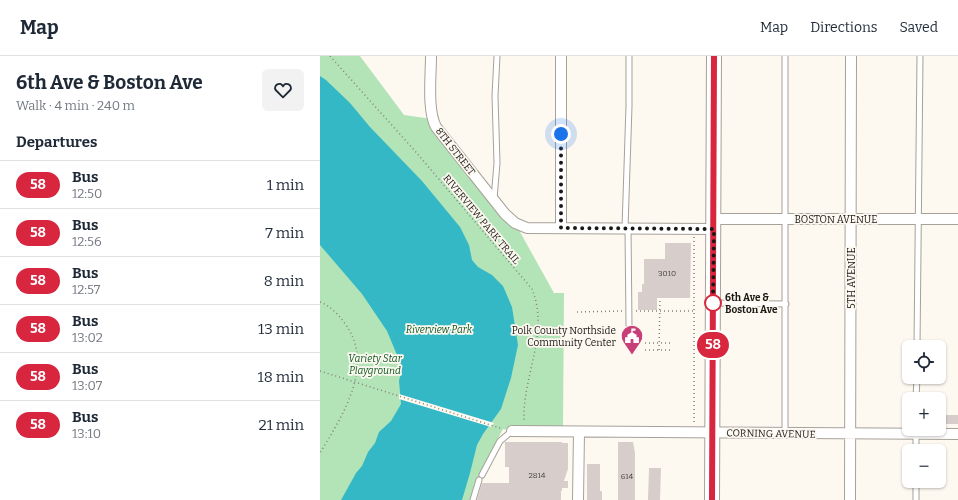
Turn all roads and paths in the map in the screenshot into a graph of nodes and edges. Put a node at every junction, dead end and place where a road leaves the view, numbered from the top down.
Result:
1 (330, 56) edge
2 (431, 56) edge
3 (497, 56) edge
4 (561, 56) edge
5 (629, 56) edge
6 (714, 56) edge
7 (785, 56) edge
8 (851, 56) edge
9 (920, 56) edge
10 (494, 200) junction
11 (505, 214) joint
12 (786, 219) junction
13 (851, 219) junction
14 (918, 219) junction
15 (958, 219) edge
16 (714, 224) junction
17 (561, 228) junction
18 (627, 228) junction
19 (694, 237) dead end
20 (660, 298) dead end
21 (320, 302) edge
22 (713, 303) junction
23 (786, 304) junction
24 (629, 325) dead end
25 (917, 340) edge
26 (645, 343) dead end
27 (659, 343) junction
28 (673, 343) dead end
29 (645, 350) dead end
30 (659, 350) junction
31 (673, 350) dead end
32 (320, 371) edge
33 (355, 382) junction
34 (524, 423) dead end
35 (694, 424) dead end
36 (508, 430) junction
37 (902, 431) edge
38 (579, 432) junction
39 (712, 432) junction
40 (785, 433) junction
41 (850, 433) junction
42 (946, 433) edge
43 (958, 434) edge
44 (320, 453) edge
45 (916, 488) edge
46 (473, 500) edge
47 (578, 500) edge
48 (712, 500) edge
49 (850, 500) edge
50 (916, 500) edge

1 - 34 path, RIVERVIEW PARK TRAIL
2 - 10 street, 8TH STREET
3 - 10 lane
4 - 17 street
5 - 18 lane
6 - 16 main road
7 - 12 lane
8 - 13 street, 5TH AVENUE
9 - 14 lane
10 - 11 street, 8TH STREET
11 - 17 street, BOSTON AVENUE
12 - 13 street, BOSTON AVENUE
12 - 16 street, BOSTON AVENUE
12 - 23 lane
13 - 14 street, BOSTON AVENUE
13 - 41 street, 5TH AVENUE
14 - 15 street, BOSTON AVENUE
14 - 25 lane
16 - 18 street, BOSTON AVENUE
16 - 22 main road
17 - 18 street, BOSTON AVENUE
18 - 24 lane
19 - 35 path
20 - 27 path
21 - 33 path
22 - 23 lane
22 - 39 main road
23 - 40 lane
26 - 27 path
27 - 28 path
27 - 30 path
29 - 30 path
30 - 31 path
32 - 33 path
33 - 36 path
33 - 44 path
36 - 38 street, CORNING AVENUE
36 - 46 lane
37 - 41 street, CORNING AVENUE
38 - 39 street, CORNING AVENUE
38 - 47 street
39 - 40 street, CORNING AVENUE
39 - 48 main road
40 - 41 street, CORNING AVENUE
41 - 49 street, 5TH AVENUE
42 - 43 street, CORNING AVENUE
45 - 50 lane

